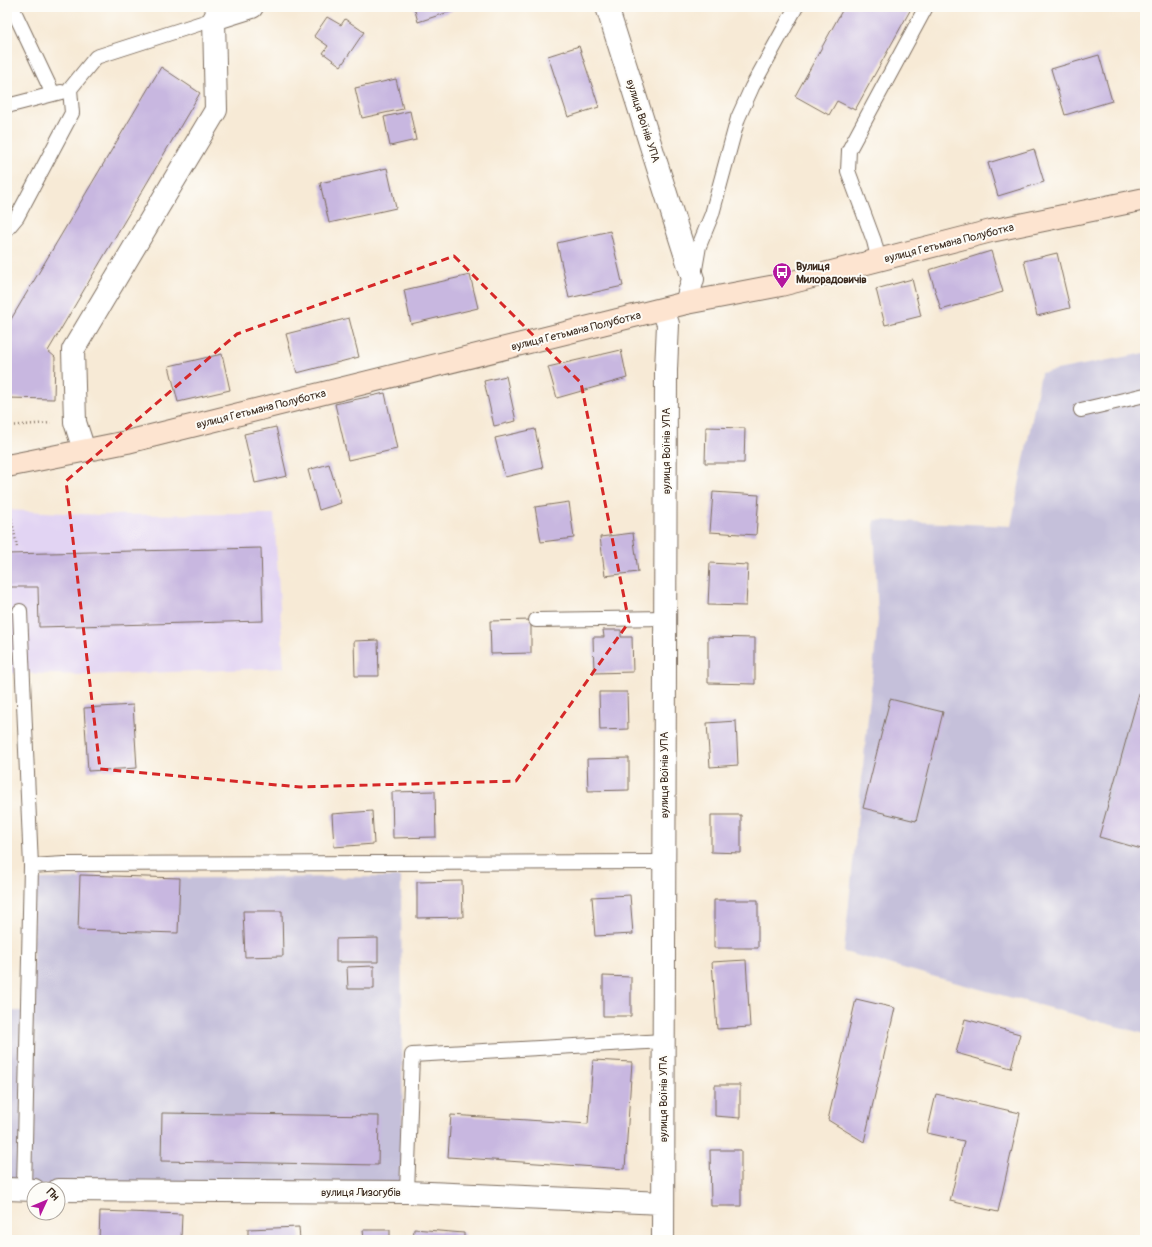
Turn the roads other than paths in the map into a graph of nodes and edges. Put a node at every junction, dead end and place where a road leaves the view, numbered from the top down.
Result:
1 (12, 7) edge
2 (252, 7) edge
3 (607, 7) edge
4 (796, 7) edge
5 (926, 7) edge
6 (213, 13) edge
7 (70, 89) junction
8 (53, 94) junction
9 (7, 106) edge
10 (1145, 199) edge
11 (7, 229) edge
12 (879, 261) junction
13 (693, 279) junction
14 (686, 303) junction
15 (663, 310) junction
16 (1145, 395) edge
17 (1081, 410) dead end
18 (84, 450) junction
19 (7, 466) edge
20 (20, 611) dead end
21 (665, 618) junction
22 (536, 620) dead end
23 (664, 862) junction
24 (31, 866) junction
25 (664, 1041) junction
26 (22, 1189) edge
27 (66, 1190) edge
28 (407, 1192) junction
29 (663, 1203) junction
30 (663, 1240) edge

1 - 8 lane
2 - 6 street
3 - 13 street, вулиця Воїнів УПА
4 - 13 lane
5 - 12 lane
6 - 7 lane
6 - 18 street
7 - 8 lane
7 - 11 lane
8 - 9 lane
10 - 12 street, вулиця Гетьмана Полуботка
12 - 14 street, вулиця Гетьмана Полуботка
13 - 14 street
14 - 15 street, вулиця Гетьмана Полуботка
15 - 18 street, вулиця Гетьмана Полуботка
15 - 21 street, вулиця Воїнів УПА
16 - 17 lane
18 - 19 street, вулиця Гетьмана Полуботка
20 - 24 lane
21 - 22 lane
21 - 23 street, вулиця Воїнів УПА
23 - 24 lane
23 - 25 street, вулиця Воїнів УПА
24 - 26 lane
25 - 28 lane
25 - 29 street, вулиця Воїнів УПА
27 - 28 street, вулиця Лизогубів
28 - 29 street, вулиця Лизогубів
29 - 30 street, вулиця Воїнів УПА

